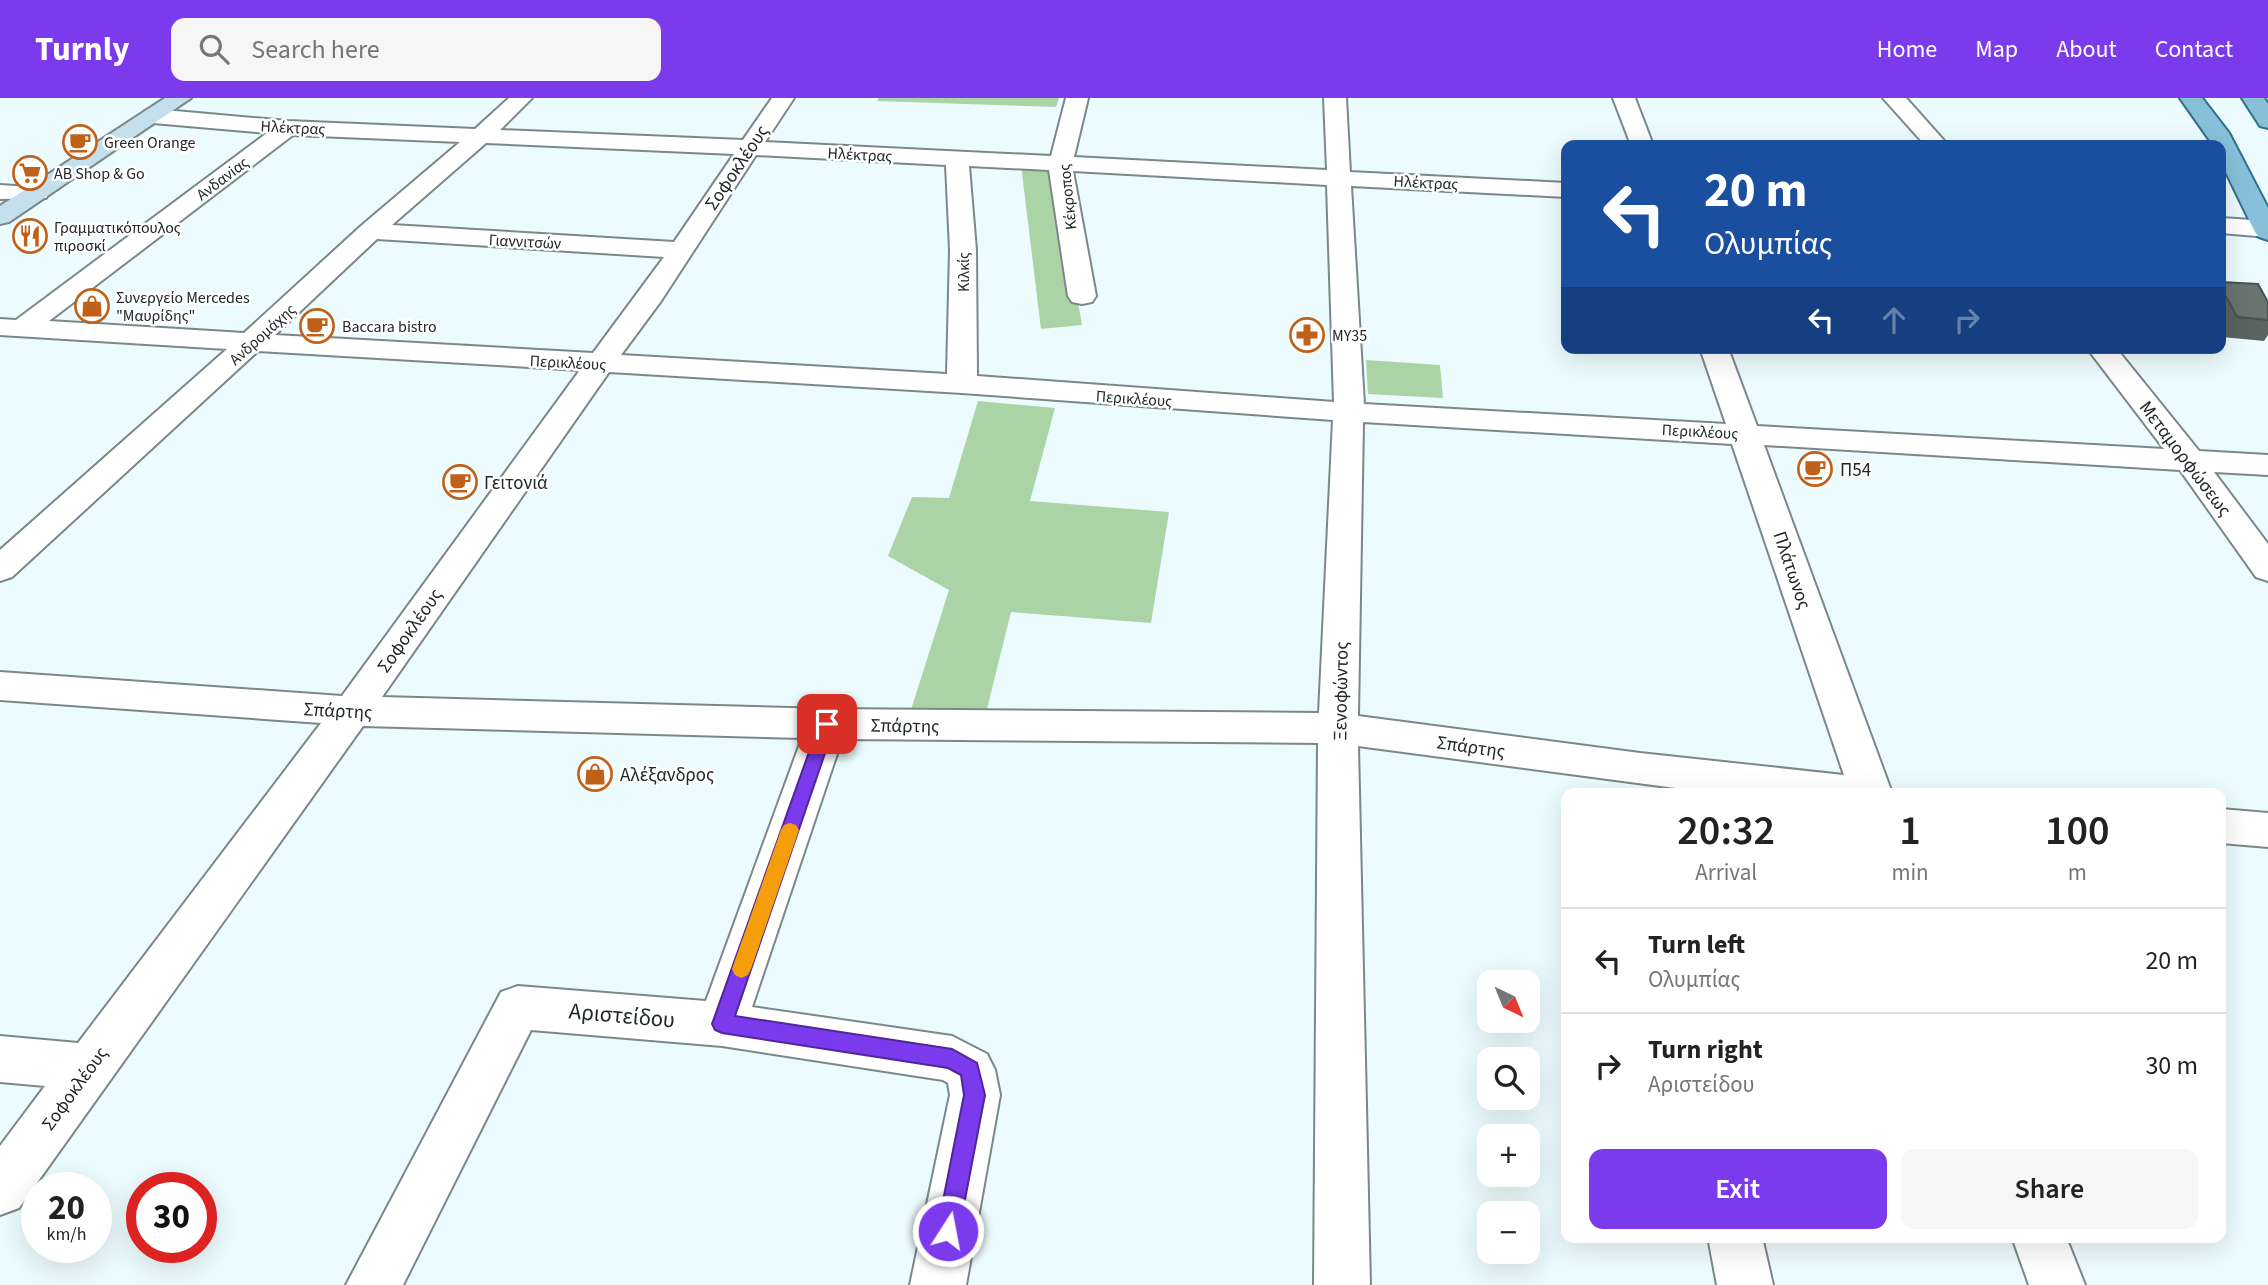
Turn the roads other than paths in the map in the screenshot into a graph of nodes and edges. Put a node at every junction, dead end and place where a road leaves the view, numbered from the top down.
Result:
1 (180, 98) edge
2 (522, 98) edge
3 (783, 98) edge
4 (1077, 98) edge
5 (1335, 98) edge
6 (1624, 98) edge
7 (1894, 98) edge
8 (2191, 98) edge
9 (2253, 98) edge
10 (153, 116) junction
11 (2268, 121) edge
12 (288, 128) junction
13 (483, 135) junction
14 (1640, 140) edge
15 (1932, 140) edge
16 (2222, 140) edge
17 (749, 148) junction
18 (2226, 149) edge
19 (957, 159) junction
20 (1060, 165) junction
21 (1339, 178) junction
22 (1561, 190) edge
23 (0, 192) edge
24 (37, 193) junction
25 (0, 217) edge
26 (2226, 226) edge
27 (2268, 230) edge
28 (370, 231) junction
29 (681, 250) junction
30 (1082, 296) dead end
31 (10, 328) edge
32 (253, 343) junction
33 (1716, 354) edge
34 (2106, 354) edge
35 (600, 364) junction
36 (962, 384) junction
37 (1348, 412) junction
38 (1745, 433) junction
39 (2190, 461) junction
40 (2268, 465) edge
41 (0, 569) edge
42 (2268, 569) edge
43 (0, 686) edge
44 (352, 711) junction
45 (827, 724) junction
46 (1338, 728) junction
47 (1643, 781) edge
48 (1771, 788) edge
49 (1869, 788) edge
50 (2226, 826) edge
51 (2268, 830) edge
52 (722, 1024) junction
53 (0, 1059) edge
54 (88, 1067) junction
55 (0, 1189) edge
56 (1736, 1243) edge
57 (2041, 1243) edge
58 (374, 1285) edge
59 (938, 1285) edge
60 (1342, 1285) edge
61 (1745, 1285) edge
62 (2057, 1285) edge

1 - 10 street
2 - 13 street, Ανδρομάχης
3 - 17 street, Σοφοκλέους
4 - 20 street, Κέκροπος
5 - 21 street, Ξενοφώντος
6 - 14 street
7 - 15 street
8 - 16 main road
9 - 11 main road
10 - 12 street, Ηλέκτρας
10 - 24 street
12 - 13 street, Ηλέκτρας
12 - 31 street, Ανδανiας
13 - 17 street, Ηλέκτρας
13 - 28 street, Ανδρομάχης
17 - 19 street, Ηλέκτρας
17 - 29 street, Σοφοκλέους
18 - 27 main road
19 - 20 street, Ηλέκτρας
19 - 36 street, Κιλκίς
20 - 21 street, Ηλέκτρας
20 - 30 street, Κέκροπος
21 - 22 street, Ηλέκτρας
21 - 37 street, Ξενοφώντος
23 - 24 street
24 - 25 street
26 - 27 street
28 - 29 street, Γιαννιτσών
28 - 32 street, Ανδρομάχης
29 - 35 street, Σοφοκλέους
31 - 32 street, Περικλέους
32 - 35 street, Περικλέους
32 - 41 street, Ανδρομάχης
33 - 38 street, Πλάτωνος
34 - 39 street, Μεταμορφώσεως
35 - 36 street, Περικλέους
35 - 44 street, Σοφοκλέους
36 - 37 street, Περικλέους
37 - 38 street, Περικλέους
37 - 46 street, Ξενοφώντος
38 - 39 street, Περικλέους
38 - 49 street, Πλάτωνος
39 - 40 street, Περικλέους
39 - 42 street, Μεταμορφώσεως
43 - 44 street, Σπάρτης
44 - 45 street, Σπάρτης
44 - 54 street, Σοφοκλέους
45 - 46 street, Σπάρτης
45 - 52 street
46 - 47 street, Σπάρτης
46 - 60 street, Ξενοφώντος
47 - 48 street, Σπάρτης
50 - 51 street
52 - 58 street, Αριστείδου
52 - 59 street
53 - 54 street
54 - 55 street, Σοφοκλέους
56 - 61 street
57 - 62 street

